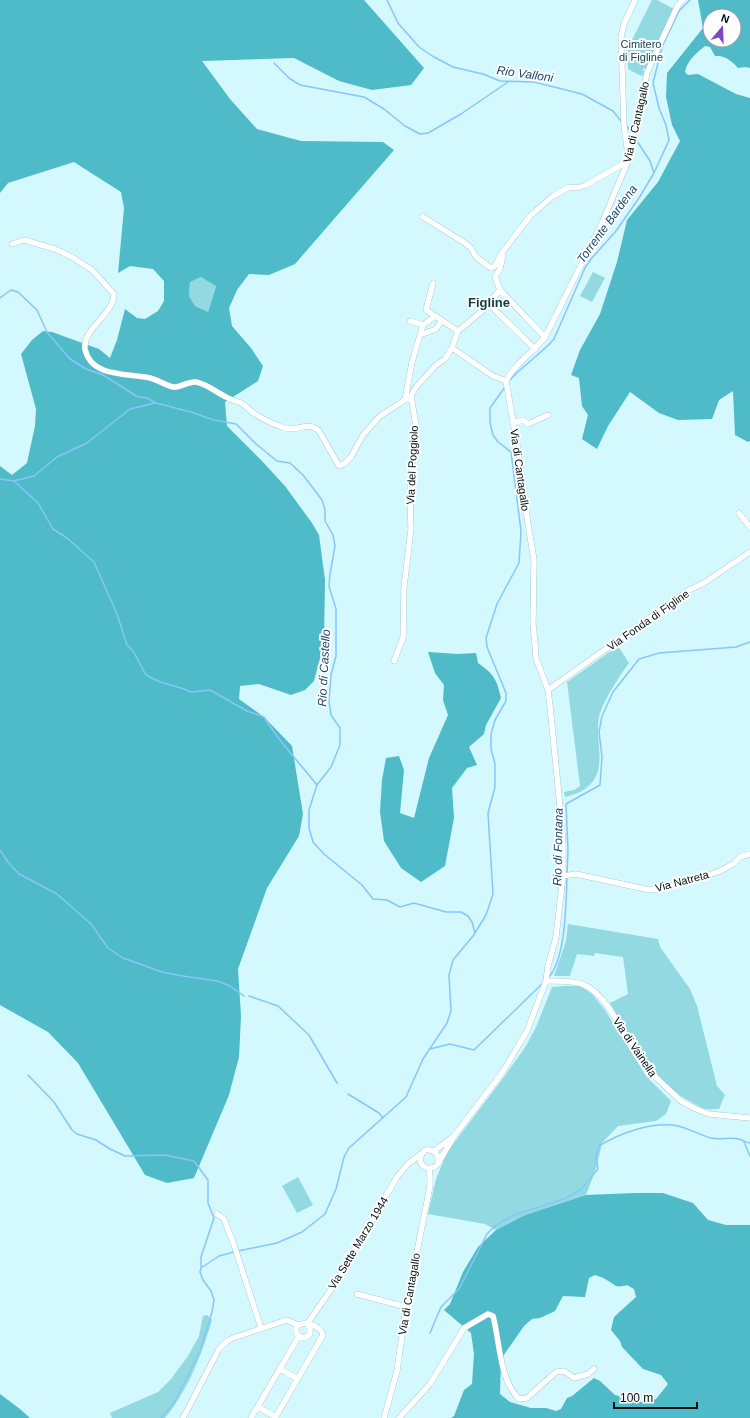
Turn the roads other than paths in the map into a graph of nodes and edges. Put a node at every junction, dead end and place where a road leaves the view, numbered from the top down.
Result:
1 (635, 0) edge
2 (683, 0) edge
3 (628, 160) junction
4 (423, 217) dead end
5 (12, 244) dead end
6 (501, 254) junction
7 (433, 283) dead end
8 (500, 290) junction
9 (489, 304) junction
10 (434, 317) junction
11 (442, 320) junction
12 (410, 321) dead end
13 (424, 325) junction
14 (458, 331) junction
15 (420, 335) junction
16 (544, 337) junction
17 (452, 348) junction
18 (535, 349) junction
19 (506, 384) junction
20 (411, 396) junction
21 (405, 400) junction
22 (548, 415) dead end
23 (513, 423) junction
24 (739, 513) dead end
25 (750, 527) edge
26 (750, 552) edge
27 (394, 661) dead end
28 (548, 690) junction
29 (750, 854) edge
30 (563, 876) junction
31 (546, 978) junction
32 (749, 1116) edge
33 (454, 1136) junction
34 (434, 1151) junction
35 (421, 1154) junction
36 (438, 1162) junction
37 (410, 1163) junction
38 (422, 1165) junction
39 (429, 1169) junction
40 (217, 1214) dead end
41 (357, 1294) dead end
42 (406, 1307) junction
43 (307, 1324) junction
44 (298, 1325) junction
45 (261, 1328) junction
46 (299, 1336) junction
47 (280, 1369) junction
48 (594, 1369) dead end
49 (298, 1379) junction
50 (258, 1407) junction
51 (276, 1417) edge
52 (183, 1418) edge
53 (252, 1418) edge
54 (384, 1418) edge
55 (399, 1418) edge

1 - 3 street
2 - 3 street, Via di Cantagallo
3 - 6 street
3 - 16 street, Via di Cantagallo
4 - 6 street
5 - 21 street
6 - 8 street
7 - 10 street
8 - 9 street
8 - 16 street
9 - 14 street
9 - 18 street
10 - 11 street
10 - 13 street
11 - 14 street
11 - 15 street
12 - 13 street
13 - 15 street
14 - 17 street
15 - 21 street
16 - 18 street, Via di Cantagallo
17 - 19 street
17 - 20 street
18 - 19 street, Via di Cantagallo
19 - 23 street, Via di Cantagallo
20 - 21 street
20 - 27 street, Via del Poggiolo
22 - 23 street
23 - 28 street, Via di Cantagallo
24 - 25 street
26 - 28 street, Via Fonda di Figline
28 - 30 street, Via di Cantagallo
29 - 30 street, Via Natreta
30 - 31 street, Via di Cantagallo
31 - 32 street, Via di Vainella
31 - 33 street, Via di Cantagallo
33 - 34 street
33 - 36 street
34 - 35 street
34 - 36 street
35 - 37 street, Via Sette Marzo 1944
35 - 38 street
36 - 39 street
37 - 38 street
37 - 43 street, Via Sette Marzo 1944
38 - 39 street
39 - 42 street, Via di Cantagallo
40 - 45 street
41 - 42 street
42 - 54 street, Via di Cantagallo
43 - 44 street
43 - 46 street, Via Sette Marzo 1944
43 - 49 street
44 - 45 street
44 - 46 street
45 - 52 street
46 - 47 street, Via Sette Marzo 1944
47 - 49 street
47 - 50 street, Via Sette Marzo 1944
48 - 55 street
49 - 51 street
50 - 51 street
50 - 53 street, Via Sette Marzo 1944

